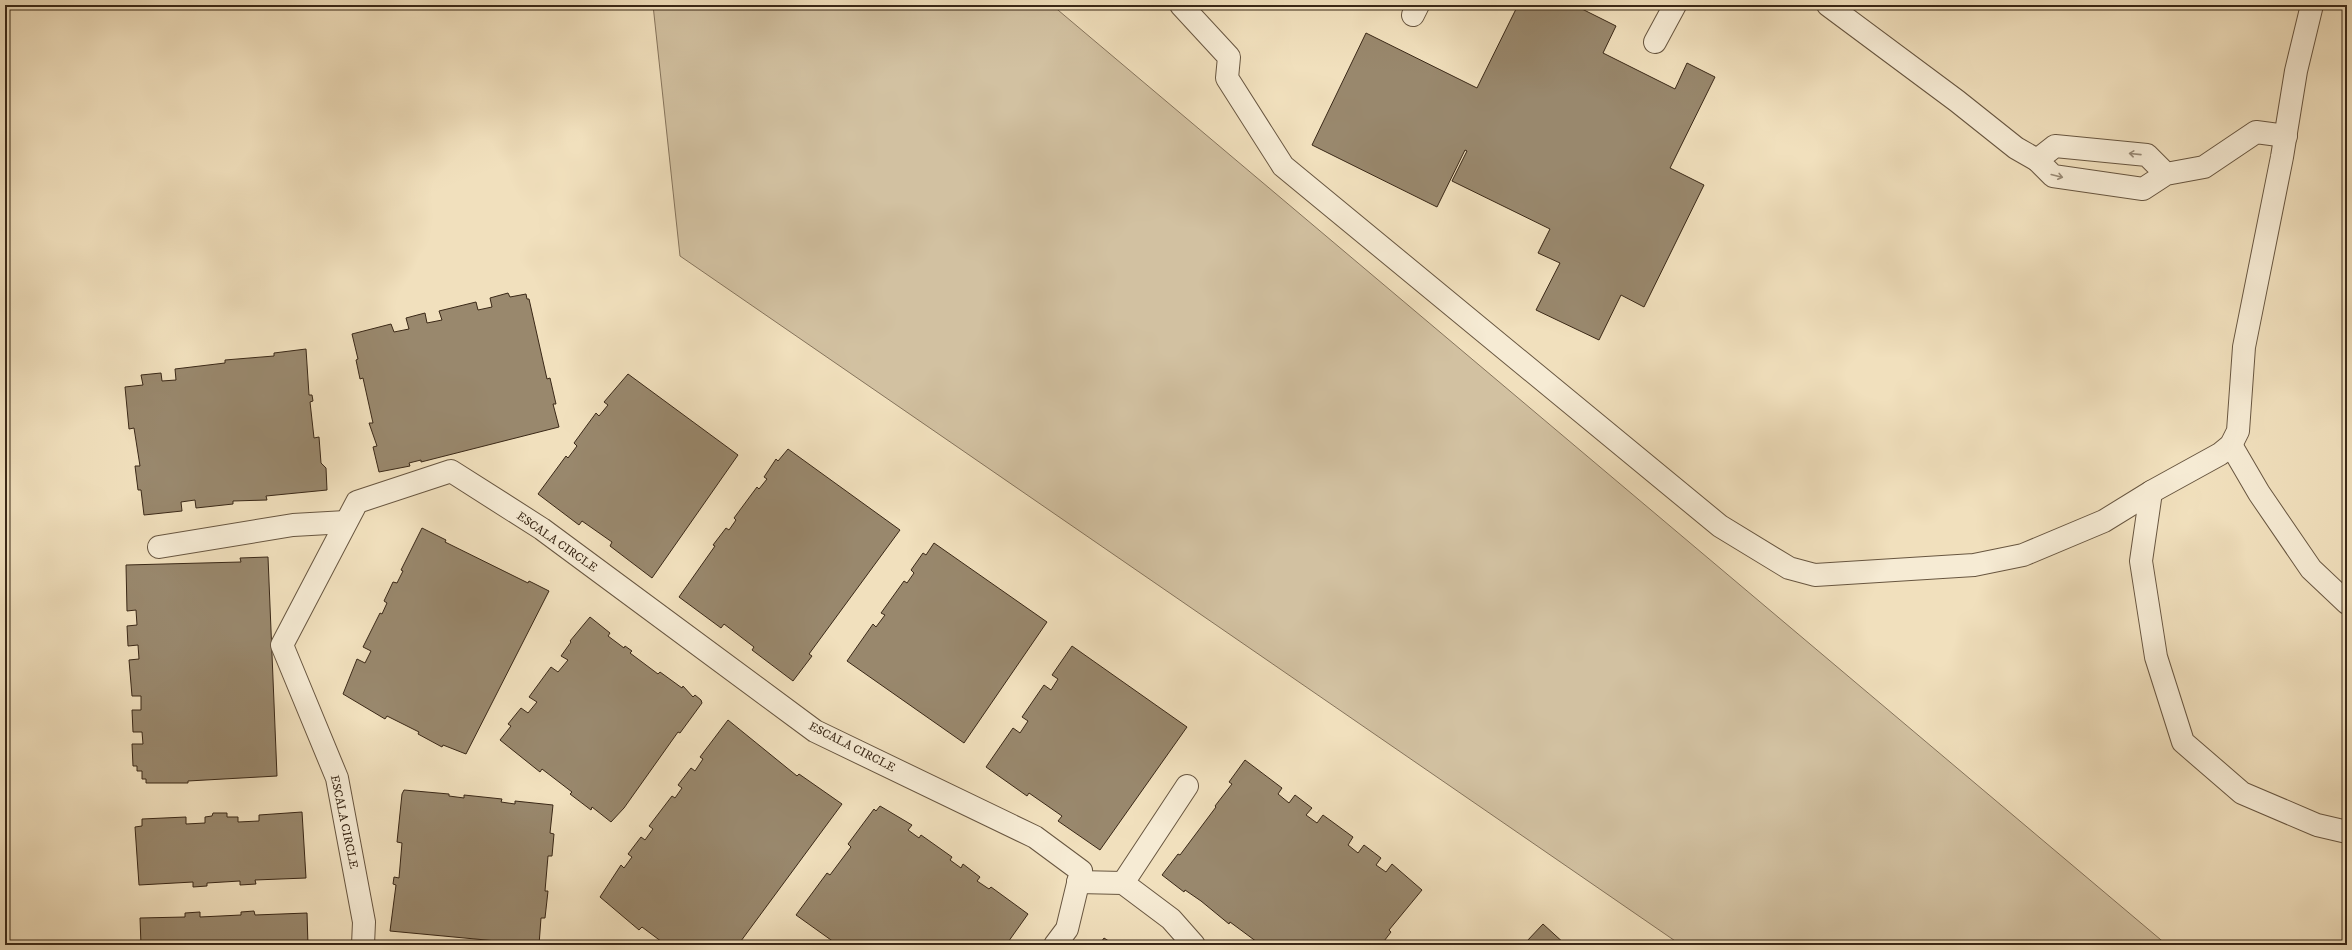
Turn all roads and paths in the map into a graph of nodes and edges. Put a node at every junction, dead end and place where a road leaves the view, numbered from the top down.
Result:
1 (1181, 5) edge
2 (1675, 5) edge
3 (1828, 5) edge
4 (2312, 5) edge
5 (1655, 42) dead end
6 (2286, 136) junction
7 (2037, 160) junction
8 (2166, 174) junction
9 (2231, 445) junction
10 (2151, 492) junction
11 (346, 522) junction
12 (159, 547) dead end
13 (2347, 603) edge
14 (1187, 786) dead end
15 (2347, 832) edge
16 (1078, 882) junction
17 (1123, 883) junction
18 (362, 945) edge
19 (1055, 945) edge
20 (1194, 945) edge

1 - 10 street
2 - 5 street
3 - 7 street
4 - 6 street
6 - 8 street
6 - 9 street
7 -> 8 street
8 -> 7 street
9 - 10 street
9 - 13 street
10 - 15 street
11 - 12 street
11 - 16 street, ESCALA CIRCLE
11 - 18 street, ESCALA CIRCLE
14 - 17 street
16 - 17 street
16 - 19 street, ESCALA CIRCLE
17 - 20 street

